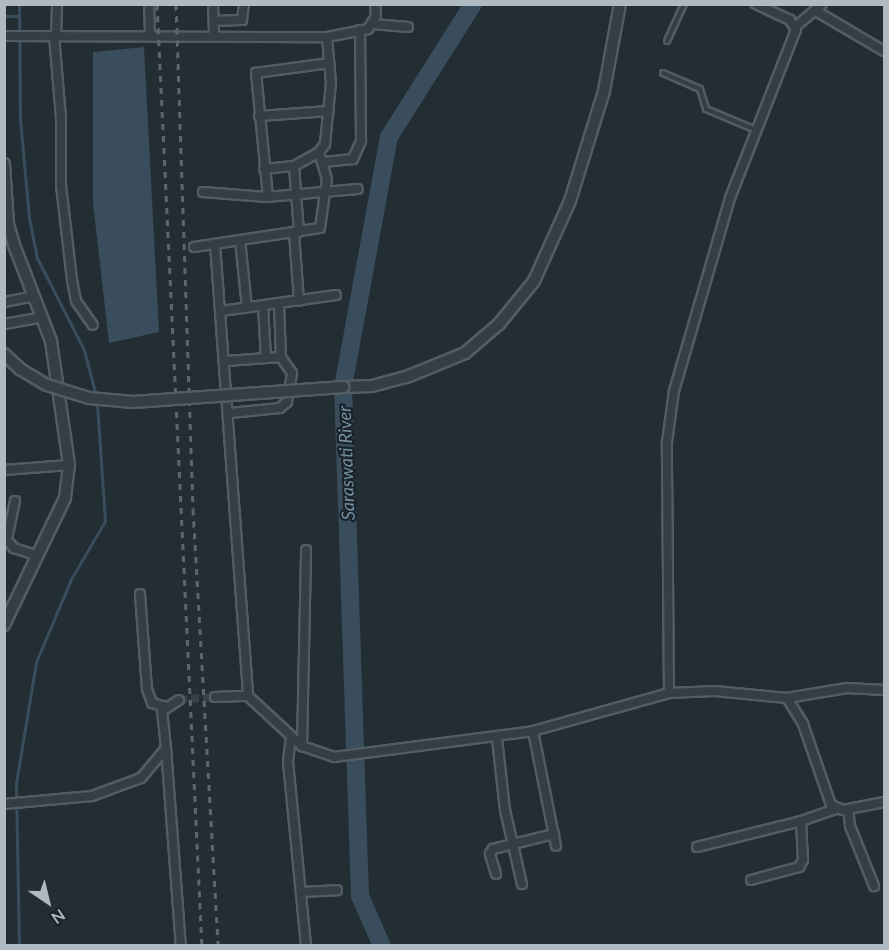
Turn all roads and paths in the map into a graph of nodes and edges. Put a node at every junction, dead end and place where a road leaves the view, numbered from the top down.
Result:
1 (57, 4) edge
2 (149, 4) edge
3 (213, 4) edge
4 (244, 4) edge
5 (375, 4) edge
6 (620, 4) edge
7 (684, 4) edge
8 (756, 4) edge
9 (819, 8) edge
10 (214, 21) junction
11 (373, 24) junction
12 (408, 27) dead end
13 (795, 27) junction
14 (360, 30) junction
15 (55, 35) junction
16 (150, 35) junction
17 (214, 35) junction
18 (8, 36) edge
19 (327, 37) junction
20 (667, 41) dead end
21 (885, 51) edge
22 (329, 63) junction
23 (663, 73) dead end
24 (329, 111) junction
25 (259, 116) junction
26 (756, 130) junction
27 (319, 152) junction
28 (324, 162) junction
29 (4, 164) edge
30 (294, 166) junction
31 (264, 169) junction
32 (358, 189) dead end
33 (203, 192) dead end
34 (325, 192) junction
35 (297, 194) junction
36 (268, 197) junction
37 (297, 233) junction
38 (240, 240) junction
39 (215, 244) junction
40 (194, 247) dead end
41 (34, 296) junction
42 (336, 296) dead end
43 (299, 301) junction
44 (4, 302) edge
45 (279, 304) junction
46 (263, 306) junction
47 (248, 308) junction
48 (221, 311) junction
49 (42, 317) junction
50 (4, 324) edge
51 (93, 325) dead end
52 (4, 354) edge
53 (281, 357) junction
54 (266, 358) junction
55 (226, 361) junction
56 (230, 413) junction
57 (69, 465) junction
58 (4, 470) edge
59 (15, 501) dead end
60 (306, 550) dead end
61 (36, 555) junction
62 (140, 594) dead end
63 (5, 621) edge
64 (885, 690) edge
65 (669, 693) junction
66 (248, 696) junction
67 (215, 697) tunnel mouth
68 (787, 698) junction
69 (178, 700) tunnel mouth
70 (166, 707) junction
71 (533, 731) junction
72 (291, 737) junction
73 (497, 738) junction
74 (302, 746) junction
75 (166, 748) junction
76 (885, 802) edge
77 (4, 804) edge
78 (838, 808) junction
79 (848, 809) junction
80 (801, 821) junction
81 (554, 834) junction
82 (513, 845) junction
83 (556, 846) dead end
84 (697, 847) dead end
85 (496, 874) dead end
86 (752, 880) dead end
87 (522, 884) dead end
88 (874, 886) dead end
89 (337, 890) dead end
90 (301, 892) junction
91 (181, 945) edge
92 (306, 945) edge

1 - 15 street
2 - 16 street
3 - 10 street
4 - 10 street
5 - 11 street
6 - 52 street, bridge
7 - 20 lane
8 - 13 street
9 - 13 street
9 - 21 street
10 - 17 street
11 - 12 street
11 - 14 street
13 - 26 street
14 - 19 street
14 - 28 street
15 - 16 street
15 - 18 street
15 - 51 street
16 - 17 street
17 - 19 street
19 - 22 street
22 - 24 street
22 - 25 street
23 - 26 lane
24 - 25 street
24 - 27 street
25 - 31 street
26 - 65 street
27 - 28 street
27 - 30 street
28 - 34 street
29 - 41 street
30 - 31 street
30 - 35 street
31 - 36 street
32 - 34 street
33 - 36 street
34 - 35 street
34 - 37 street
35 - 36 street
35 - 37 street
37 - 38 street
37 - 43 street
38 - 39 street
38 - 47 street
39 - 40 street
39 - 48 street
41 - 44 street
41 - 49 street
42 - 43 street
43 - 45 street
45 - 46 street
45 - 53 street
46 - 47 street
46 - 54 street
47 - 48 street
48 - 55 street
49 - 50 street
49 - 57 street
53 - 54 street
53 - 56 street
54 - 55 street
55 - 56 street
56 - 66 street
57 - 58 street
57 - 61 street
59 - 61 street
60 - 74 street
61 - 63 street
62 - 70 street
64 - 68 street
65 - 68 street
65 - 71 street
66 - 67 street
66 - 72 street
68 - 78 street
69 - 70 street
70 - 75 street
71 - 73 street
71 - 81 street
72 - 74 street
72 - 90 street
73 - 74 street
73 - 82 street
75 - 77 street
75 - 91 street
76 - 79 street
78 - 79 street
78 - 80 street
79 - 88 street
80 - 84 street
80 - 86 street
81 - 82 street
81 - 83 street
82 - 85 street
82 - 87 street
89 - 90 street
90 - 92 street

